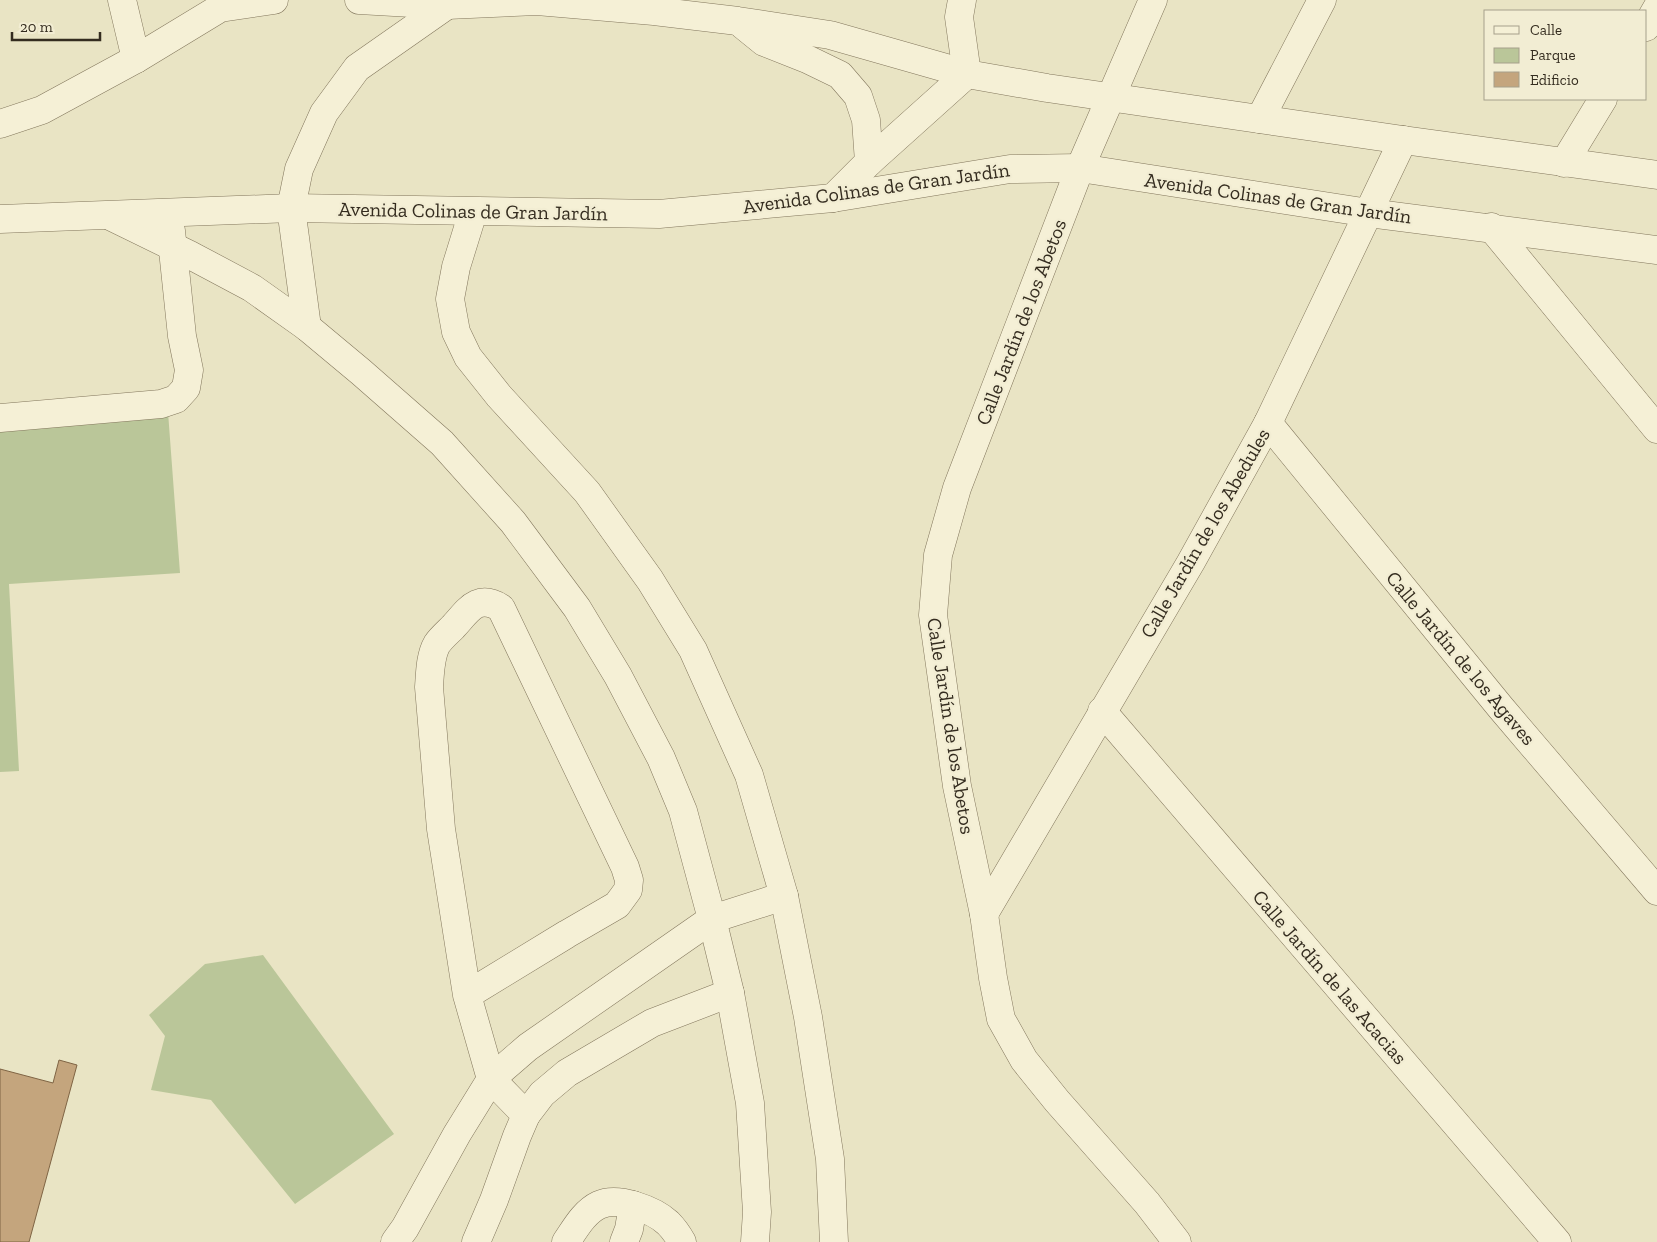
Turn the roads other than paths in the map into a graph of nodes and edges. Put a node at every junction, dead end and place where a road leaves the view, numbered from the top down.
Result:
1 (122, 0) edge
2 (274, 0) edge
3 (360, 0) edge
4 (962, 0) edge
5 (1153, 0) edge
6 (1322, 0) edge
7 (220, 4) edge
8 (447, 5) junction
9 (1657, 8) edge
10 (738, 21) junction
11 (1647, 25) edge
12 (136, 59) junction
13 (967, 74) junction
14 (1110, 96) junction
15 (1602, 100) edge
16 (1260, 119) junction
17 (0, 124) edge
18 (1403, 140) junction
19 (869, 162) junction
20 (1564, 163) junction
21 (1080, 168) junction
22 (1657, 175) edge
23 (833, 198) junction
24 (291, 208) junction
25 (170, 212) junction
26 (473, 212) junction
27 (1370, 213) junction
28 (109, 215) junction
29 (0, 219) edge
30 (1491, 227) junction
31 (172, 246) junction
32 (1657, 250) edge
33 (307, 327) junction
34 (0, 418) edge
35 (1268, 423) junction
36 (1657, 429) edge
37 (1102, 712) junction
38 (1657, 891) edge
39 (784, 896) junction
40 (984, 914) junction
41 (712, 918) junction
42 (730, 993) junction
43 (468, 995) junction
44 (491, 1079) junction
45 (526, 1115) junction
46 (1147, 1203) junction
47 (633, 1205) junction
48 (395, 1242) edge
49 (476, 1242) edge
50 (566, 1242) edge
51 (624, 1242) edge
52 (682, 1242) edge
53 (754, 1242) edge
54 (834, 1242) edge
55 (1152, 1242) edge
56 (1177, 1242) edge
57 (1557, 1242) edge

1 - 12 street
2 - 7 street
3 - 8 street
4 - 13 street
5 - 14 street, Calle Jardín de los Abetos
6 - 16 street
7 - 12 street
8 - 10 street
8 - 24 street
9 - 11 street
10 - 13 street
10 - 19 street
12 - 17 street
13 - 14 street
13 - 19 street
14 - 16 street
14 - 21 street, Calle Jardín de los Abetos
15 - 20 street
16 - 18 street
18 - 20 street
18 - 27 street, Calle Jardín de los Abedules
19 - 23 street
20 - 22 street
21 - 23 street, Avenida Colinas de Gran Jardín
21 - 27 street, Avenida Colinas de Gran Jardín
21 - 40 street, Calle Jardín de los Abetos
23 - 26 street, Avenida Colinas de Gran Jardín
24 - 25 street, Avenida Colinas de Gran Jardín
24 - 26 street, Avenida Colinas de Gran Jardín
24 - 33 street
25 - 28 street, Avenida Colinas de Gran Jardín
25 - 31 street
26 - 39 street
27 - 30 street, Avenida Colinas de Gran Jardín
27 - 35 street, Calle Jardín de los Abedules
28 - 29 street, Avenida Colinas de Gran Jardín
28 - 31 street
30 - 32 street, Avenida Colinas de Gran Jardín
30 - 36 street
31 - 33 street
31 - 34 street
33 - 41 street
35 - 37 street, Calle Jardín de los Abedules
35 - 38 street, Calle Jardín de los Agaves
37 - 40 street, Calle Jardín de los Abedules
37 - 57 street, Calle Jardín de las Acacias
39 - 41 street
39 - 54 street
40 - 46 street, Calle Jardín de los Abetos
41 - 42 street
41 - 44 street
42 - 45 street
42 - 53 street
43 - 43 street
43 - 44 street
44 - 45 street
44 - 48 street
45 - 49 street
46 - 55 street
46 - 56 street, Calle Jardín de los Abetos
47 - 50 street
47 - 51 street
47 - 52 street

